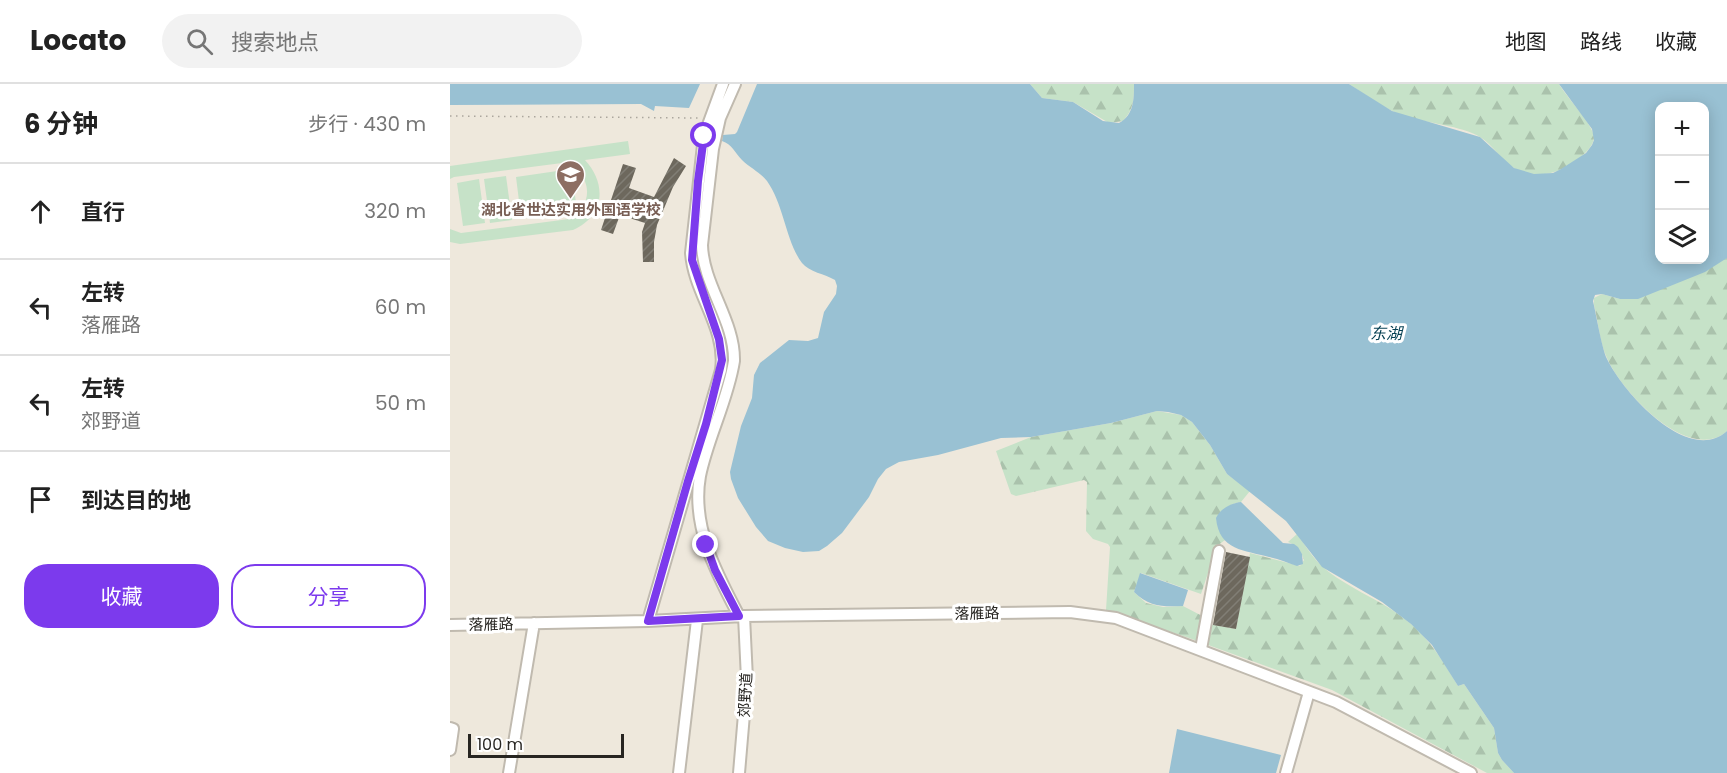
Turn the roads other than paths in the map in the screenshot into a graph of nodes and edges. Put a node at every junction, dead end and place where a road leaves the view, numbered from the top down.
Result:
1 (723, 84) edge
2 (735, 84) edge
3 (1219, 551) dead end
4 (741, 616) junction
5 (697, 620) junction
6 (648, 621) junction
7 (534, 623) junction
8 (450, 625) edge
9 (1201, 649) junction
10 (1309, 692) junction
11 (450, 728) edge
12 (450, 750) edge
13 (509, 773) edge
14 (679, 773) edge
15 (739, 773) edge
16 (1286, 773) edge
17 (1471, 773) edge

1 - 6 street
2 - 4 street, 郊野道
3 - 9 street
4 - 5 street, 落雁路
4 - 9 street, 落雁路
4 - 15 street, 郊野道
5 - 6 street, 落雁路
5 - 14 street
6 - 7 street, 落雁路
7 - 8 street, 落雁路
7 - 13 street
9 - 10 street, 落雁路
10 - 16 street
10 - 17 street, 落雁路
11 - 12 street

